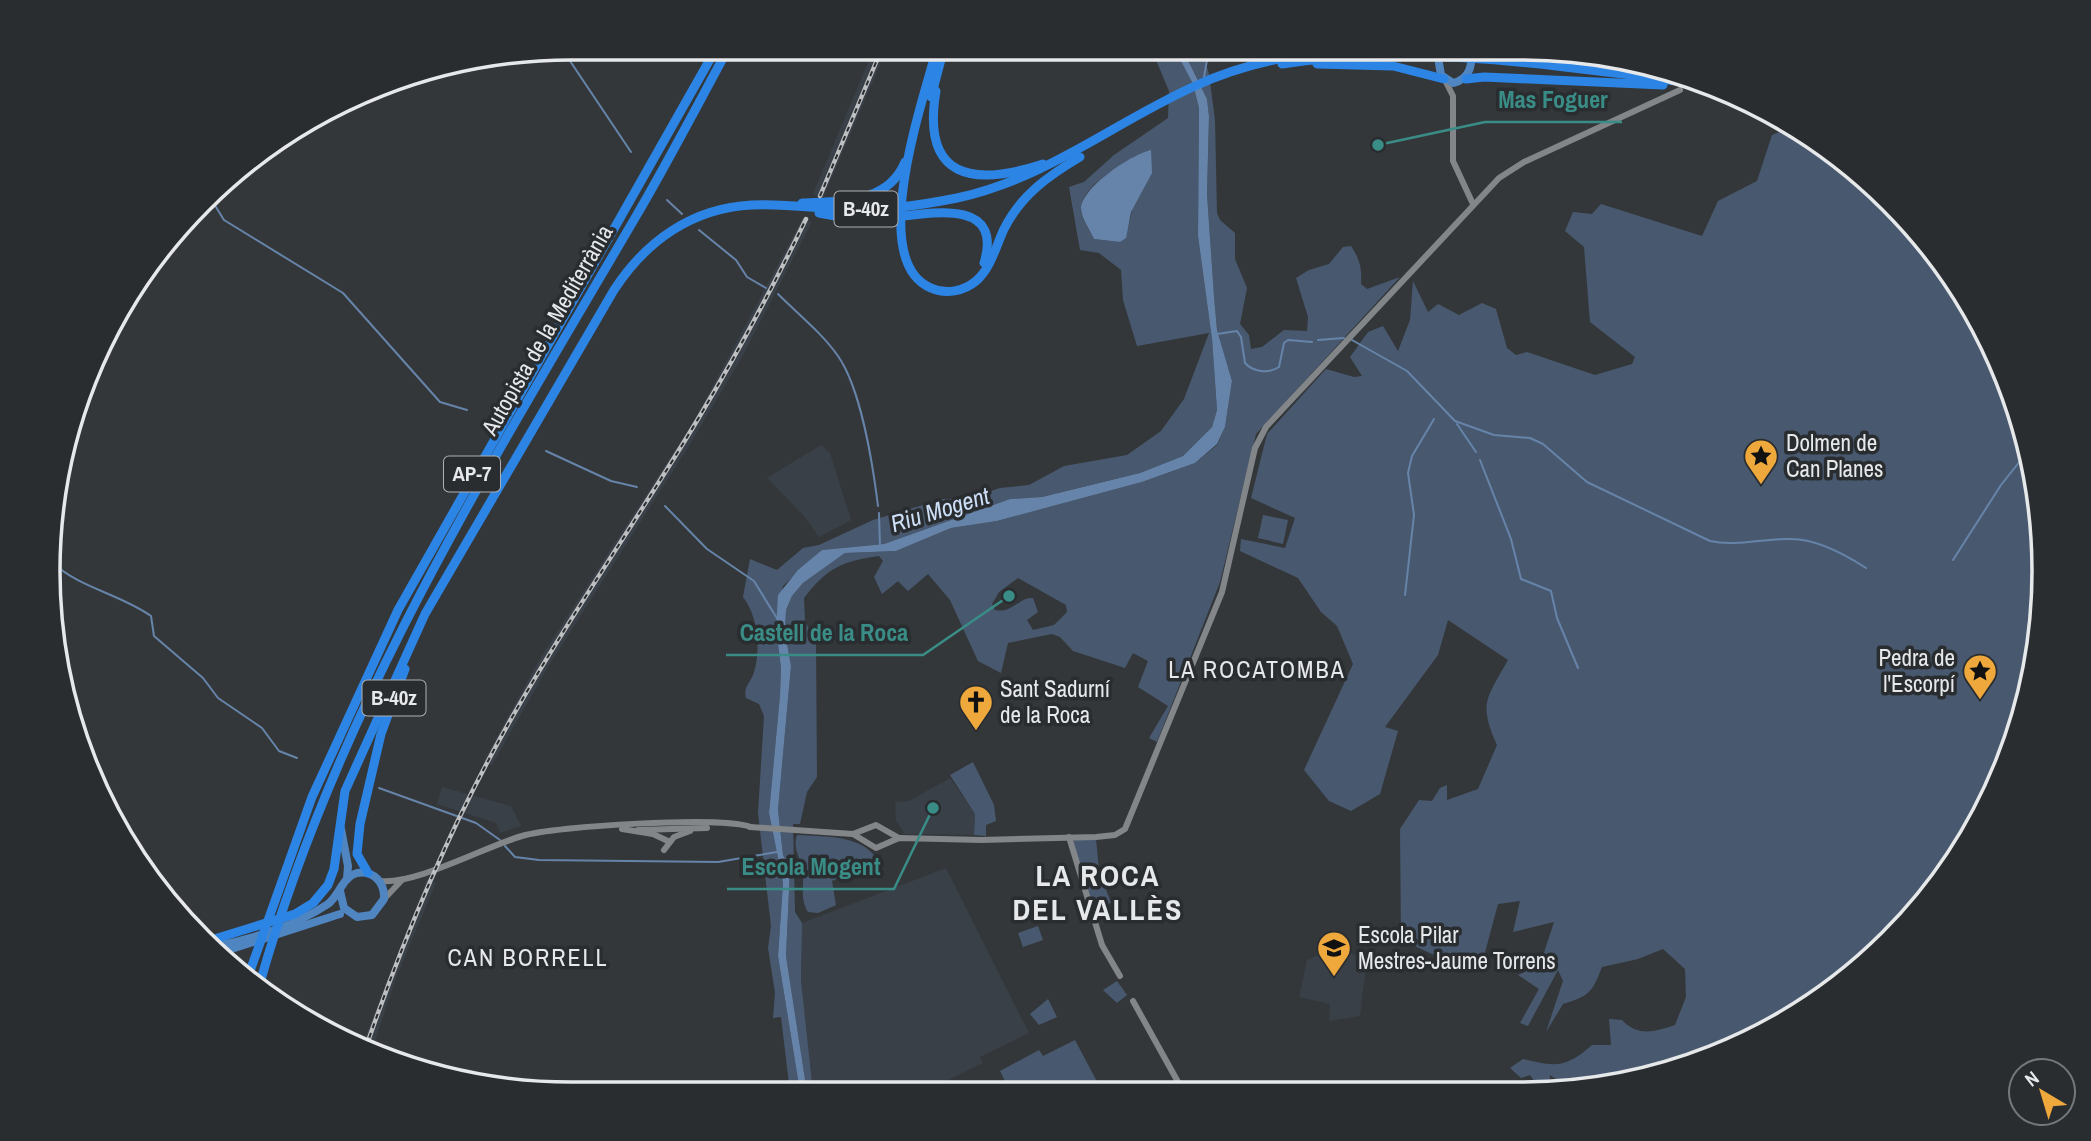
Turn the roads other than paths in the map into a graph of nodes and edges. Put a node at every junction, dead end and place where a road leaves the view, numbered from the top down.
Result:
1 (710, 60) edge
2 (722, 60) edge
3 (934, 60) edge
4 (941, 60) edge
5 (1290, 60) edge
6 (1298, 60) edge
7 (1437, 60) edge
8 (1471, 60) edge
9 (1496, 60) edge
10 (1284, 61) junction
11 (1518, 62) junction
12 (1627, 71) edge
13 (936, 79) junction
14 (1444, 79) junction
15 (1464, 79) junction
16 (1658, 79) edge
17 (1673, 83) edge
18 (1680, 90) dead end
19 (1453, 96) junction
20 (914, 141) junction
21 (1091, 147) junction
22 (906, 186) junction
23 (755, 204) junction
24 (1473, 204) junction
25 (819, 213) junction
26 (903, 237) junction
27 (644, 252) junction
28 (446, 579) junction
29 (339, 816) junction
30 (643, 825) junction
31 (704, 826) junction
32 (621, 828) junction
33 (666, 829) junction
34 (866, 829) junction
35 (885, 831) junction
36 (853, 834) junction
37 (1069, 837) junction
38 (899, 838) junction
39 (668, 840) junction
40 (885, 842) junction
41 (866, 843) junction
42 (368, 873) junction
43 (347, 879) junction
44 (403, 880) junction
45 (380, 881) junction
46 (340, 891) junction
47 (384, 899) junction
48 (344, 913) junction
49 (288, 923) junction
50 (216, 938) edge
51 (223, 945) edge
52 (229, 951) edge
53 (250, 968) edge
54 (1119, 976) dead end
55 (262, 978) edge
56 (1133, 1001) dead end
57 (1178, 1082) edge

1 - 53 highway, Autopista de la Mediterrània / AP-7
2 - 55 highway, Autopista de la Mediterrània / AP-7
3 - 20 highway
4 - 13 highway
5 - 10 highway
6 - 10 highway
7 - 14 main road
8 - 15 main road
9 - 11 highway
10 - 14 highway
10 - 21 highway
11 - 12 highway
11 - 16 highway
13 - 21 highway
13 - 22 highway
14 - 15 main road
14 - 19 street
15 - 17 highway
15 - 19 street
18 - 24 street
19 - 24 street
20 - 22 highway
20 - 23 highway
21 - 23 highway, B-40z
21 - 25 highway, B-40z
21 - 26 highway
22 - 26 highway
23 - 27 highway, B-40z
24 - 37 street
25 - 26 highway
25 - 27 highway, B-40z
27 - 28 highway, B-40z
28 - 29 highway, B-40z
28 - 42 highway, B-40z
29 - 43 main road
29 - 50 highway
30 - 31 street
30 - 32 street
30 - 33 street
31 - 33 street
31 - 36 street
31 - 39 street
32 - 33 street
32 - 39 street
32 - 44 street
33 - 39 street
33 - 39 street
34 - 35 street
34 - 36 street
34 - 41 street
35 - 38 street
35 - 40 street
36 - 41 street
37 - 38 street
37 - 54 street
38 - 40 street
40 - 41 street
42 - 43 main road
42 - 45 main road
43 - 46 main road
44 - 45 street
44 - 47 street
45 - 47 main road
46 - 48 main road
46 - 49 main road
47 - 48 main road
48 - 49 main road
48 - 52 main road
49 - 51 main road
56 - 57 street

